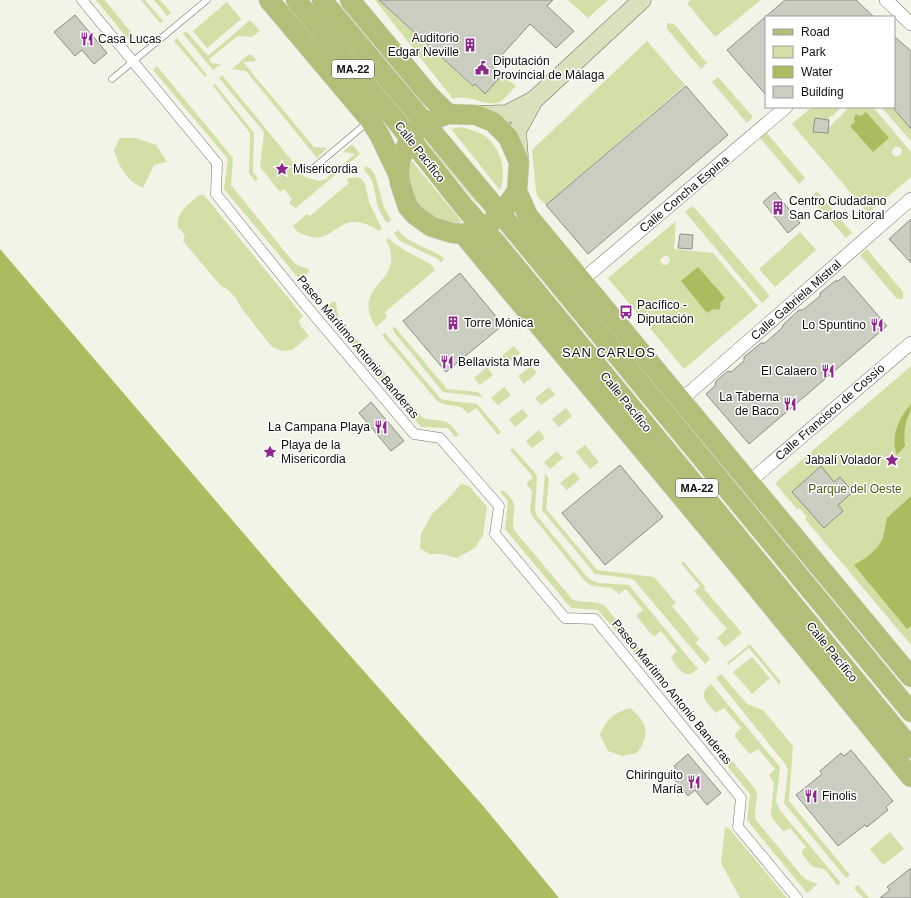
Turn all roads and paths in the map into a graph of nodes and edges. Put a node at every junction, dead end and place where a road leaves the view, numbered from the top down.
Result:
1 (82, 0) edge
2 (207, 0) edge
3 (269, 0) edge
4 (296, 0) edge
5 (322, 0) edge
6 (350, 0) edge
7 (642, 0) edge
8 (886, 0) edge
9 (893, 14) edge
10 (911, 24) edge
11 (133, 61) junction
12 (112, 78) dead end
13 (534, 100) junction
14 (785, 108) edge
15 (448, 114) junction
16 (476, 115) junction
17 (370, 120) junction
18 (425, 123) junction
19 (410, 138) junction
20 (519, 162) junction
21 (311, 170) dead end
22 (399, 176) junction
23 (517, 191) junction
24 (911, 199) edge
25 (501, 214) junction
26 (483, 229) junction
27 (463, 234) junction
28 (581, 281) junction
29 (911, 343) edge
30 (681, 400) junction
31 (750, 482) junction
32 (910, 673) edge
33 (911, 712) edge
34 (911, 748) edge
35 (911, 777) edge
36 (797, 898) edge

1 - 11 street, Paseo Marítimo Antonio Banderas
2 - 11 lane
3 - 17 main road, Calle Pacífico
4 - 19 main road, Calle Pacífico / MA-22
5 - 18 main road, Calle Pacífico / MA-22
6 - 15 main road
7 - 13 main road
8 - 9 street
9 - 10 street
11 - 12 lane
11 - 36 street, Paseo Marítimo Antonio Banderas
13 - 16 main road
13 - 20 main road
14 - 28 street, Calle Concha Espina
15 - 16 main road
15 - 18 main road
16 - 20 main road
17 - 21 lane
17 - 22 main road, Calle Pacífico
18 - 19 main road
18 - 25 main road, Calle Pacífico / MA-22
19 - 22 main road
19 - 26 main road, Calle Pacífico / MA-22
20 - 23 main road
22 - 27 main road
23 - 25 main road
23 - 28 main road
24 - 30 street, Calle Gabriela Mistral
25 - 26 main road
25 - 33 main road, Calle Pacífico / MA-22
26 - 27 main road
26 - 34 main road, Calle Pacífico / MA-22
27 - 35 main road, Calle Pacífico
28 - 30 main road
29 - 31 street, Calle Francisco de Cossío
30 - 31 main road
31 - 32 main road

